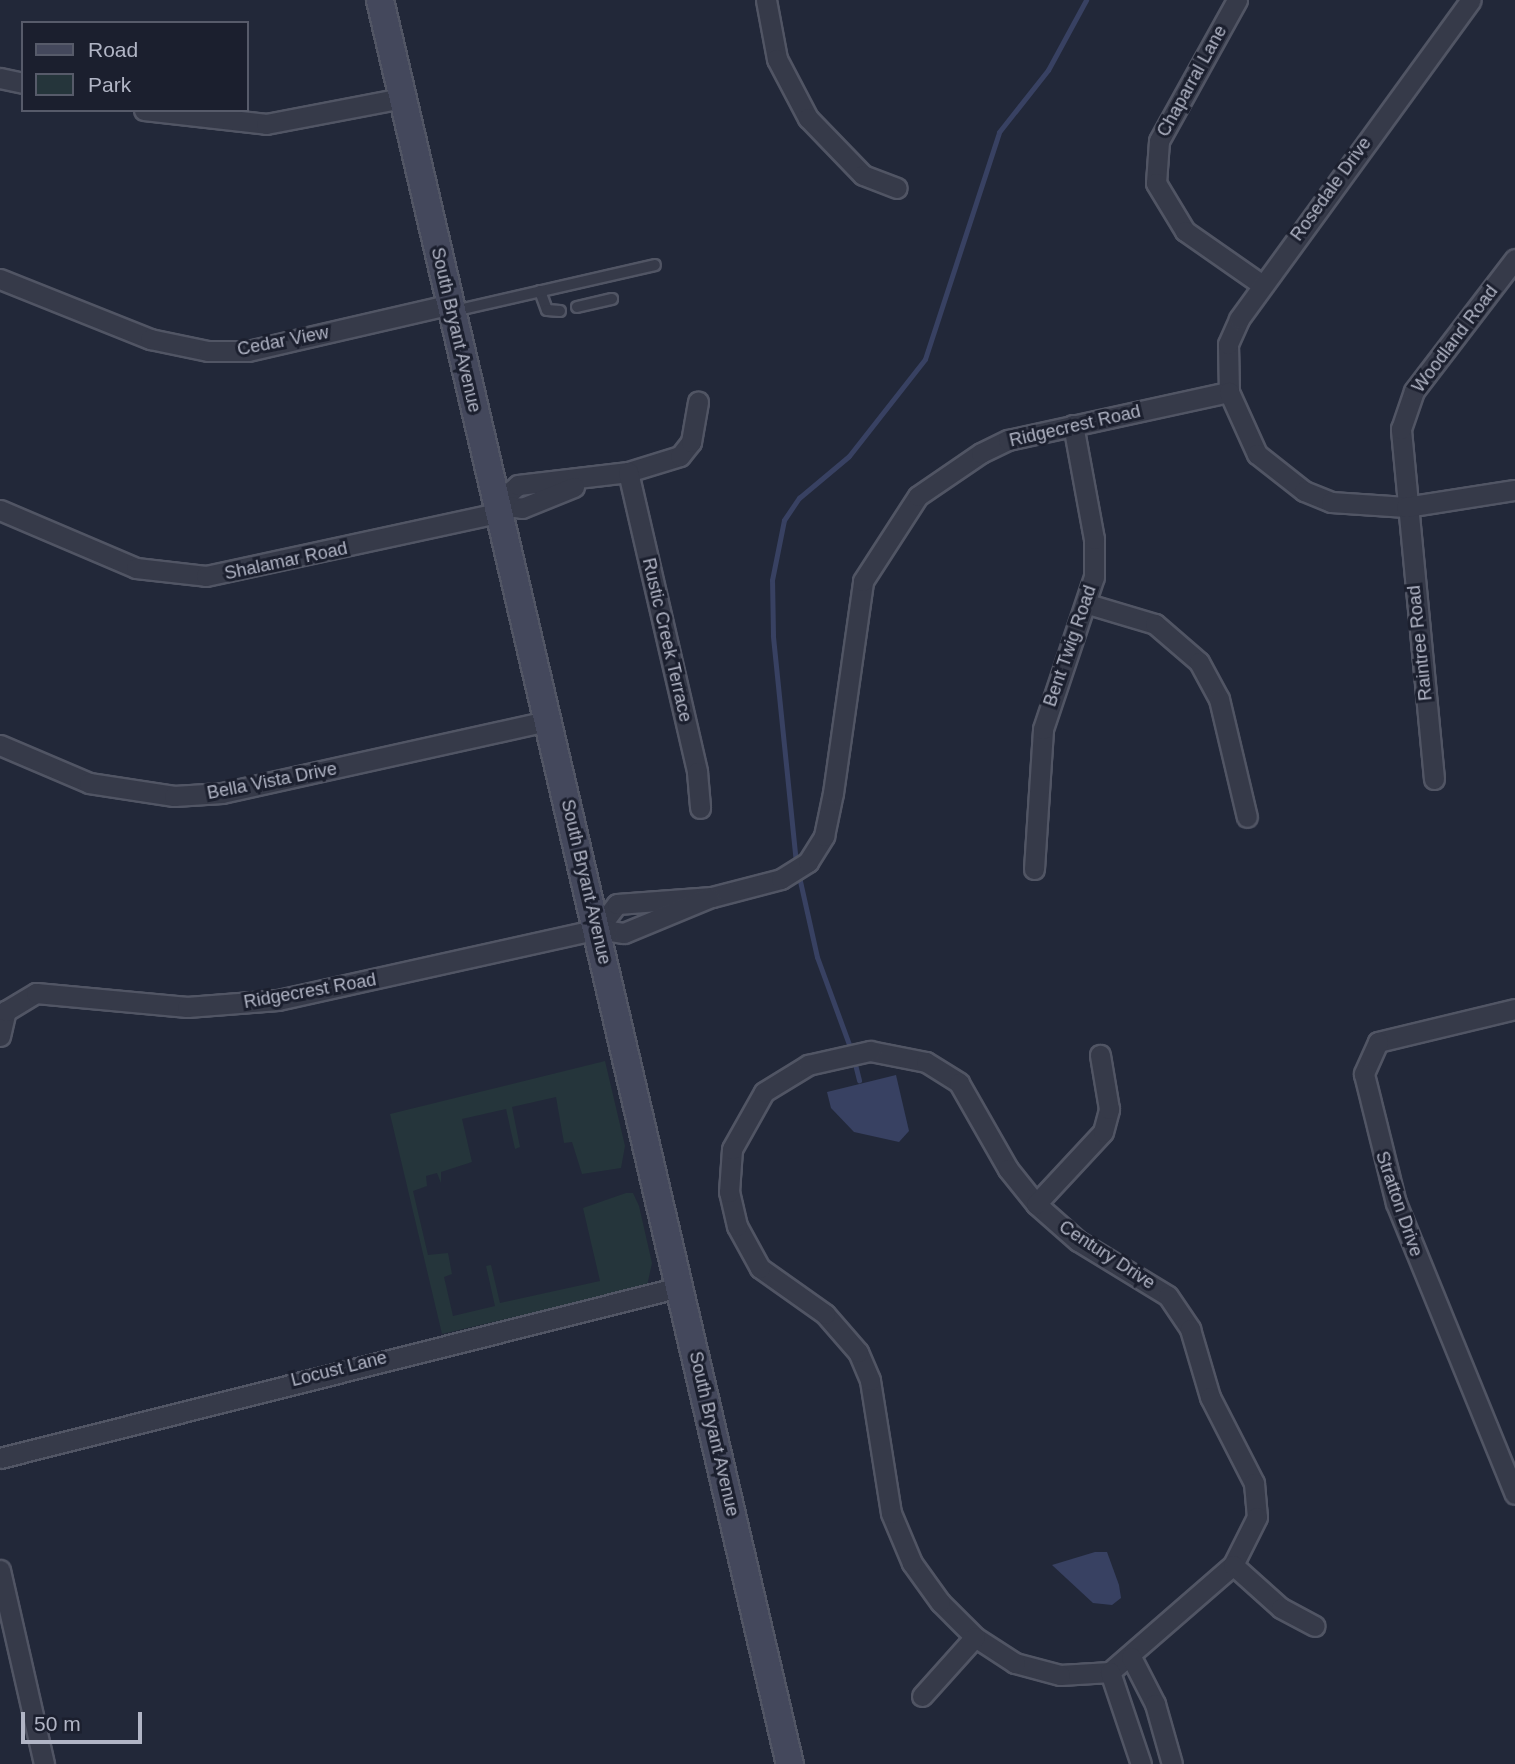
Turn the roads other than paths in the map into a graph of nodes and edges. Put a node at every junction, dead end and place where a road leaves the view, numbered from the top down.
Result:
1 (380, 0) edge
2 (766, 0) edge
3 (1237, 0) edge
4 (1471, 0) edge
5 (0, 78) edge
6 (21, 83) edge
7 (402, 97) junction
8 (161, 112) edge
9 (897, 188) dead end
10 (1515, 259) edge
11 (655, 265) dead end
12 (0, 279) edge
13 (1261, 284) junction
14 (540, 291) junction
15 (612, 299) dead end
16 (577, 307) dead end
17 (452, 308) junction
18 (560, 311) dead end
19 (1229, 392) junction
20 (698, 401) dead end
21 (1073, 425) junction
22 (628, 472) junction
23 (1515, 490) edge
24 (1406, 507) junction
25 (496, 509) junction
26 (0, 510) edge
27 (1088, 604) junction
28 (548, 721) junction
29 (0, 746) edge
30 (1434, 779) dead end
31 (700, 808) dead end
32 (1247, 817) dead end
33 (1034, 869) dead end
34 (712, 897) junction
35 (598, 929) junction
36 (3, 1007) edge
37 (1515, 1009) edge
38 (0, 1036) edge
39 (1100, 1055) dead end
40 (1036, 1204) junction
41 (680, 1287) junction
42 (0, 1458) edge
43 (1515, 1494) edge
44 (1233, 1565) junction
45 (0, 1570) edge
46 (1315, 1626) dead end
47 (975, 1637) junction
48 (1131, 1657) junction
49 (1110, 1672) junction
50 (922, 1696) dead end
51 (44, 1764) edge
52 (790, 1764) edge
53 (1141, 1764) edge
54 (1172, 1764) edge

1 - 7 street, South Bryant Avenue
2 - 9 street
3 - 13 street, Chaparral Lane
4 - 13 street, Rosedale Drive
5 - 6 street
7 - 8 street
7 - 17 street, South Bryant Avenue
10 - 24 street, Woodland Road
11 - 14 lane
12 - 17 street, Cedar View
13 - 19 street, Rosedale Drive
14 - 17 lane
14 - 18 lane
15 - 16 lane
17 - 25 street, South Bryant Avenue
19 - 21 street, Ridgecrest Road
19 - 24 street
20 - 22 street
21 - 27 street, Bent Twig Road
21 - 34 street, Ridgecrest Road
22 - 25 street
22 - 31 street, Rustic Creek Terrace
23 - 24 street
24 - 30 street, Raintree Road
25 - 26 street, Shalamar Road
25 - 28 street, South Bryant Avenue
27 - 32 street
27 - 33 street, Bent Twig Road
28 - 29 street, Bella Vista Drive
28 - 35 street, South Bryant Avenue
34 - 35 street, Ridgecrest Road
34 - 35 street, Ridgecrest Road
35 - 36 street, Ridgecrest Road
35 - 41 street, South Bryant Avenue
36 - 38 street, Ridgecrest Road
37 - 43 street, Stratton Drive
39 - 40 street
40 - 44 street, Century Drive
40 - 47 street, Century Drive
41 - 42 street, Locust Lane
41 - 52 street, South Bryant Avenue
44 - 46 street
44 - 48 street, Century Drive
45 - 51 street
47 - 49 street
47 - 50 street
48 - 49 street, Century Drive
48 - 54 street
49 - 53 street

